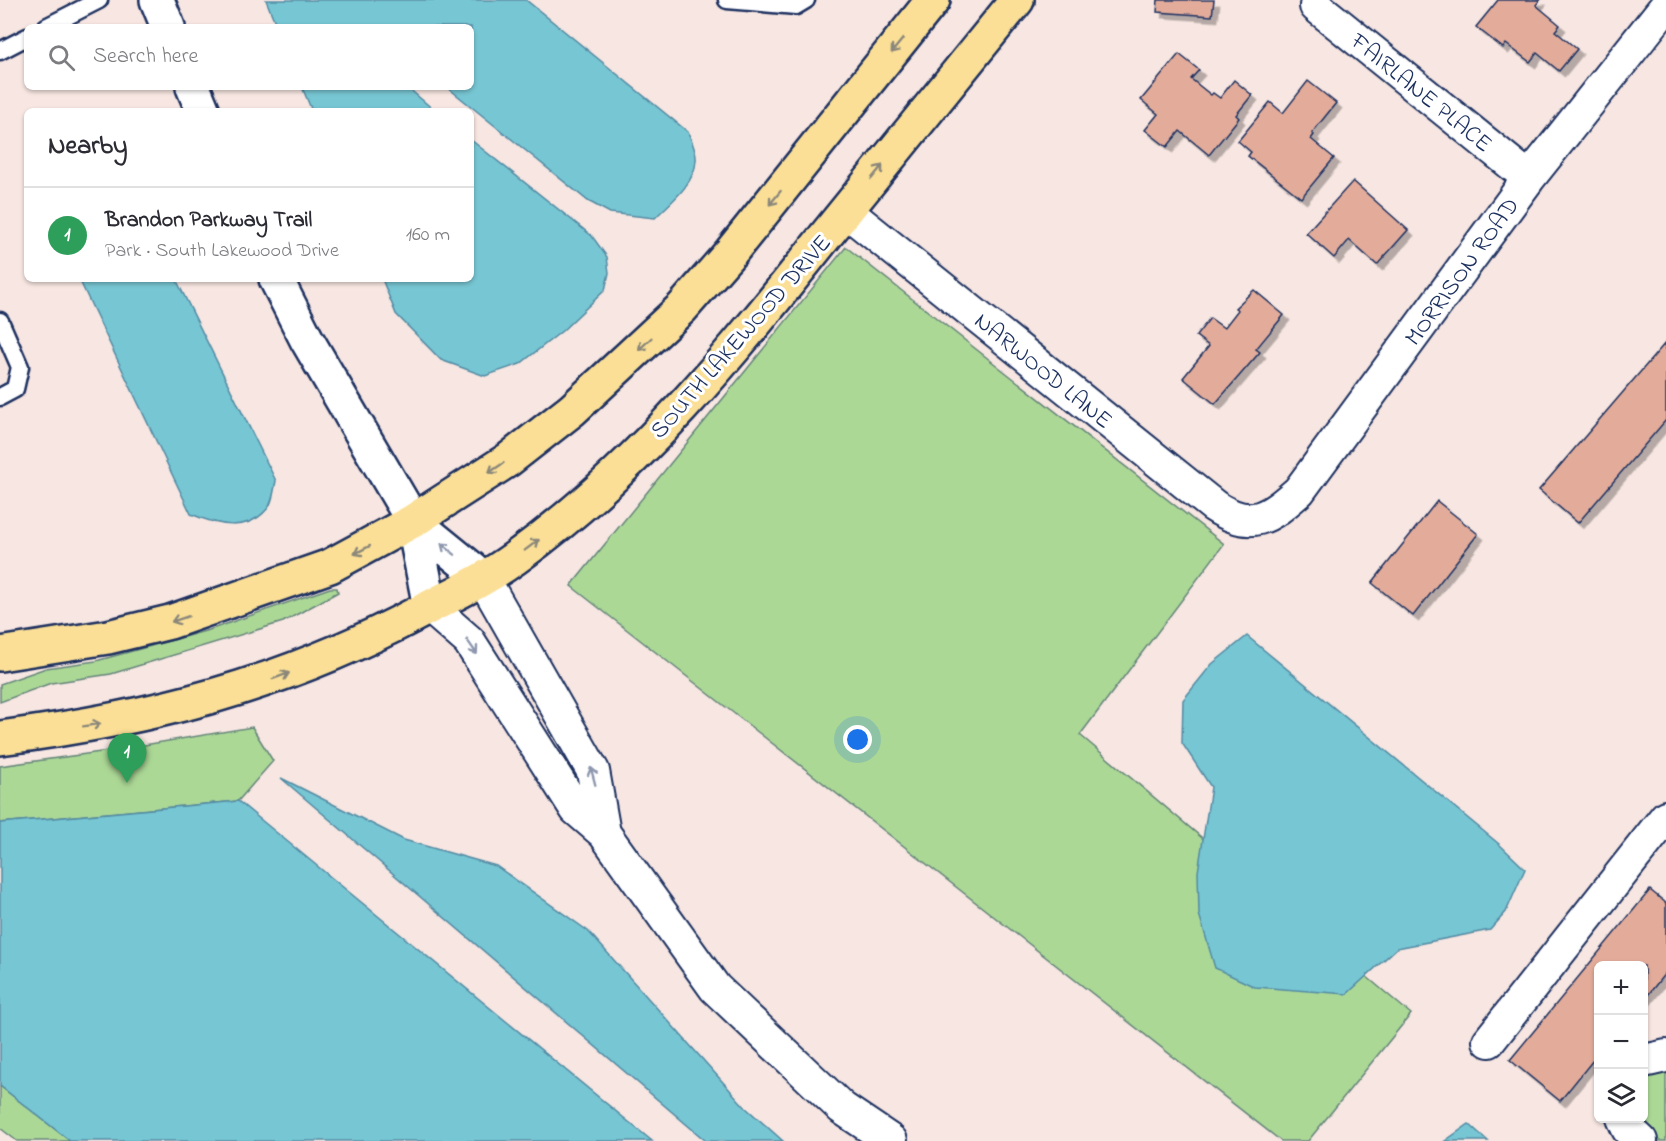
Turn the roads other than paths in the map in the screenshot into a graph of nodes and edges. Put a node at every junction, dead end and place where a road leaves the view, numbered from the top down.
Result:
1 (99, 0) edge
2 (157, 0) edge
3 (727, 0) edge
4 (806, 0) edge
5 (933, 0) edge
6 (1017, 0) edge
7 (1316, 6) dead end
8 (1666, 6) edge
9 (52, 24) edge
10 (167, 24) edge
11 (24, 39) edge
12 (0, 51) edge
13 (194, 90) edge
14 (202, 108) edge
15 (1529, 178) junction
16 (846, 211) junction
17 (278, 282) edge
18 (0, 321) edge
19 (0, 396) edge
20 (1246, 520) joint
21 (413, 521) junction
22 (483, 578) junction
23 (430, 607) junction
24 (0, 654) edge
25 (0, 738) edge
26 (1666, 817) edge
27 (604, 833) junction
28 (1489, 1041) dead end
29 (1625, 1123) edge
30 (891, 1141) edge
31 (1641, 1141) edge

1 - 9 lane
2 - 10 street
3 - 4 lane
5 -> 21 main road
16 -> 6 main road, SOUTH LAKEWOOD DRIVE
7 - 15 street, FAIRLANE PLACE
8 - 15 street, MORRISON ROAD
11 - 12 lane
13 - 14 street
15 - 20 street, MORRISON ROAD
16 - 20 street, NARWOOD LANE
22 -> 16 main road, SOUTH LAKEWOOD DRIVE
17 - 21 street
18 - 19 lane
22 -> 21 street
21 - 23 street
21 -> 24 main road
22 - 23 main road, SOUTH LAKEWOOD DRIVE
27 -> 22 street
25 -> 23 main road, SOUTH LAKEWOOD DRIVE
23 -> 27 street
26 - 28 street
27 - 30 street
29 - 31 street

